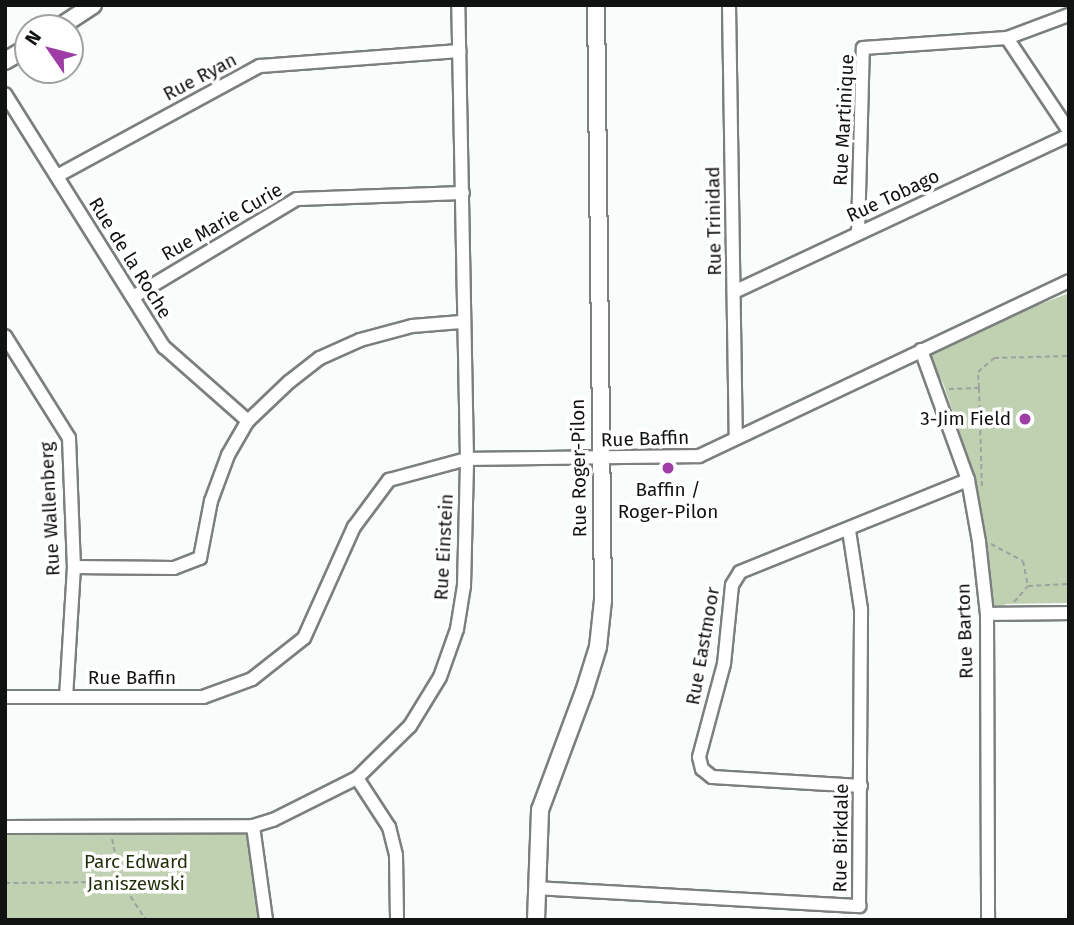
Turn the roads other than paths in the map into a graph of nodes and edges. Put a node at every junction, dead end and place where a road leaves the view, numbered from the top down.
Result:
1 (457, 5) edge
2 (596, 5) edge
3 (729, 5) edge
4 (1069, 15) edge
5 (1007, 38) junction
6 (459, 51) junction
7 (5, 94) edge
8 (1069, 133) edge
9 (57, 176) junction
10 (463, 192) junction
11 (858, 233) junction
12 (1069, 281) edge
13 (734, 292) junction
14 (132, 297) junction
15 (461, 322) junction
16 (5, 336) edge
17 (920, 351) junction
18 (248, 421) junction
19 (736, 437) junction
20 (467, 458) junction
21 (602, 460) junction
22 (968, 480) junction
23 (849, 531) junction
24 (74, 567) junction
25 (1069, 613) edge
26 (987, 614) junction
27 (5, 697) edge
28 (66, 697) junction
29 (357, 778) junction
30 (861, 786) junction
31 (253, 826) junction
32 (5, 827) edge
33 (536, 888) junction
34 (266, 920) edge
35 (397, 920) edge
36 (536, 920) edge
37 (988, 920) edge

1 - 6 street, Rue Einstein
2 - 21 street, Rue Roger-Pilon
3 - 13 street, Rue Trinidad
4 - 5 street, Rue Martinique
5 - 8 street
5 - 11 street, Rue Martinique
6 - 9 street, Rue Ryan
6 - 10 street, Rue Einstein
7 - 9 street, Rue de la Roche
8 - 11 street, Rue Tobago
9 - 14 street, Rue de la Roche
10 - 14 street, Rue Marie Curie
10 - 15 street, Rue Einstein
11 - 13 street, Rue Tobago
12 - 17 street, Rue Baffin
13 - 19 street, Rue Trinidad
14 - 18 street, Rue de la Roche
15 - 18 street
15 - 20 street, Rue Einstein
16 - 24 street, Rue Wallenberg
17 - 19 street, Rue Baffin
17 - 22 street, Rue Barton
18 - 24 street
19 - 21 street, Rue Baffin
20 - 21 street, Rue Baffin
20 - 28 street, Rue Baffin
20 - 29 street, Rue Einstein
21 - 33 street, Rue Roger-Pilon
22 - 23 street, Rue Eastmoor
22 - 26 street, Rue Barton
23 - 30 street, Rue Birkdale
23 - 30 street, Rue Eastmoor
24 - 28 street, Rue Wallenberg
25 - 26 street
26 - 37 street, Rue Barton
27 - 28 street, Rue Baffin
29 - 31 street, Rue Einstein
29 - 35 street
30 - 33 street, Rue Birkdale
31 - 32 street, Rue Einstein
31 - 34 street
33 - 36 street, Rue Roger-Pilon

